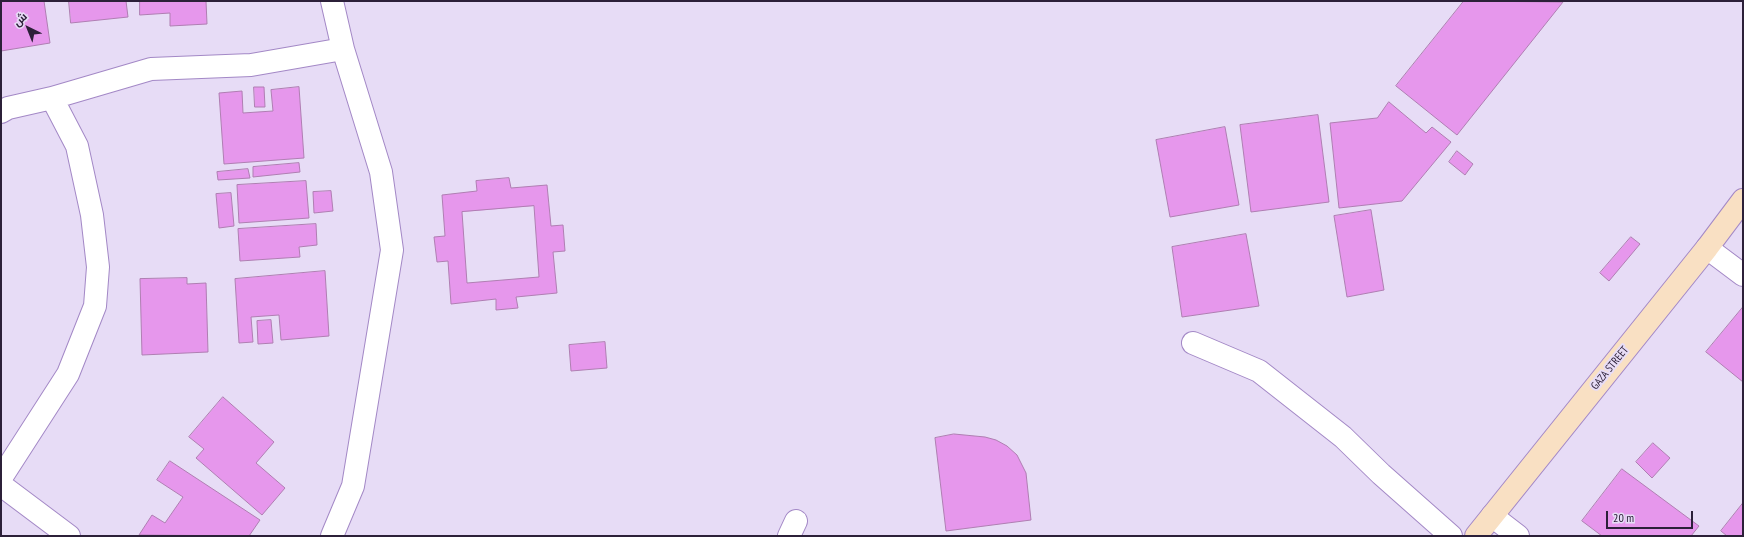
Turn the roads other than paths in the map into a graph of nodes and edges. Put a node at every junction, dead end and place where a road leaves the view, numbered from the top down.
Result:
1 (332, 1) edge
2 (343, 49) junction
3 (52, 98) junction
4 (1, 112) edge
5 (1743, 200) edge
6 (1707, 248) junction
7 (1743, 275) edge
8 (1193, 343) dead end
9 (1, 478) edge
10 (1, 485) edge
11 (1492, 516) junction
12 (69, 536) edge
13 (332, 536) edge
14 (1451, 536) edge
15 (1476, 536) edge
16 (1518, 536) edge

1 - 2 street
2 - 3 street
2 - 13 street
3 - 4 street
3 - 9 street
5 - 6 main road, GAZA STREET
6 - 7 street
6 - 11 main road, GAZA STREET
8 - 14 street
10 - 12 street
11 - 15 main road, GAZA STREET
11 - 16 street

